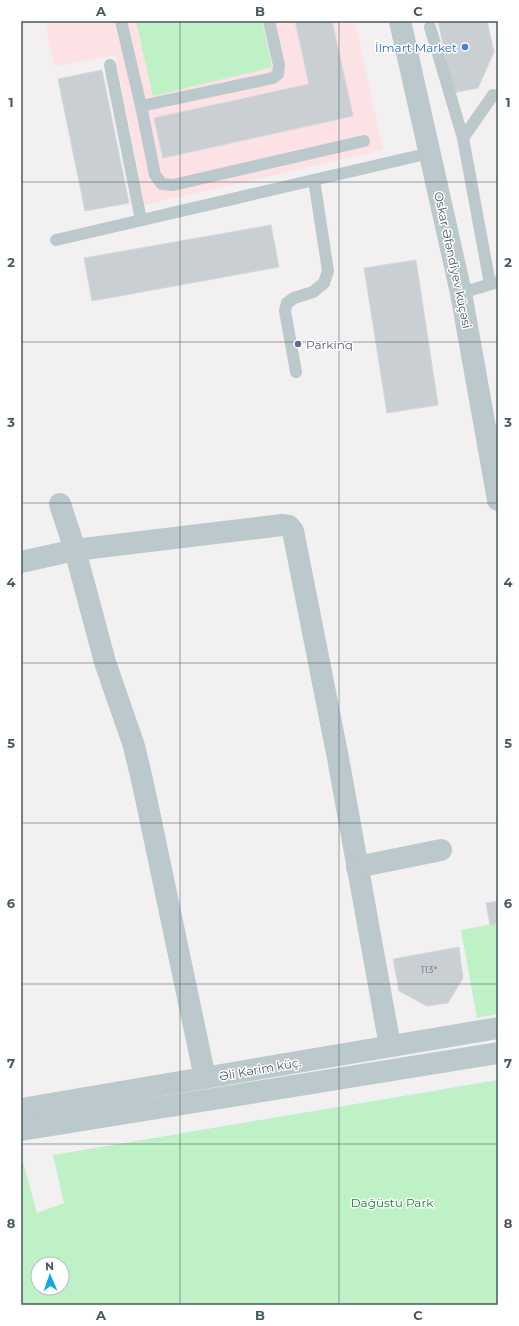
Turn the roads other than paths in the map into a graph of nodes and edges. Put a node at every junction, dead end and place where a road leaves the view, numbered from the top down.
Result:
1 (120, 21) edge
2 (269, 21) edge
3 (400, 21) edge
4 (430, 27) dead end
5 (110, 65) dead end
6 (493, 95) dead end
7 (141, 106) junction
8 (464, 138) junction
9 (364, 141) dead end
10 (430, 153) junction
11 (314, 180) junction
12 (142, 220) junction
13 (56, 240) dead end
14 (494, 283) edge
15 (461, 293) junction
16 (296, 372) dead end
17 (498, 500) edge
18 (60, 504) dead end
19 (75, 550) junction
20 (21, 562) edge
21 (441, 850) dead end
22 (357, 867) junction
23 (498, 1028) edge
24 (390, 1046) junction
25 (498, 1053) edge
26 (205, 1078) junction
27 (21, 1109) edge
28 (21, 1130) edge

1 - 7 lane
2 - 7 lane
3 - 10 street, Oskar Əfəndiyev küçəsi
4 - 8 lane
5 - 12 lane
6 - 8 lane
7 - 9 lane
8 - 14 lane
10 - 11 lane
10 - 15 street, Oskar Əfəndiyev küçəsi
11 - 12 lane
11 - 16 lane
12 - 13 lane
14 - 15 lane
15 - 17 street, Oskar Əfəndiyev küçəsi
18 - 19 street
19 - 20 street
19 - 22 street
19 - 26 street
21 - 22 street
22 - 24 street
23 - 24 street, Əli Kərim küç.
24 - 26 street, Əli Kərim küç.
25 - 28 street
26 - 27 street, Əli Kərim küç.

